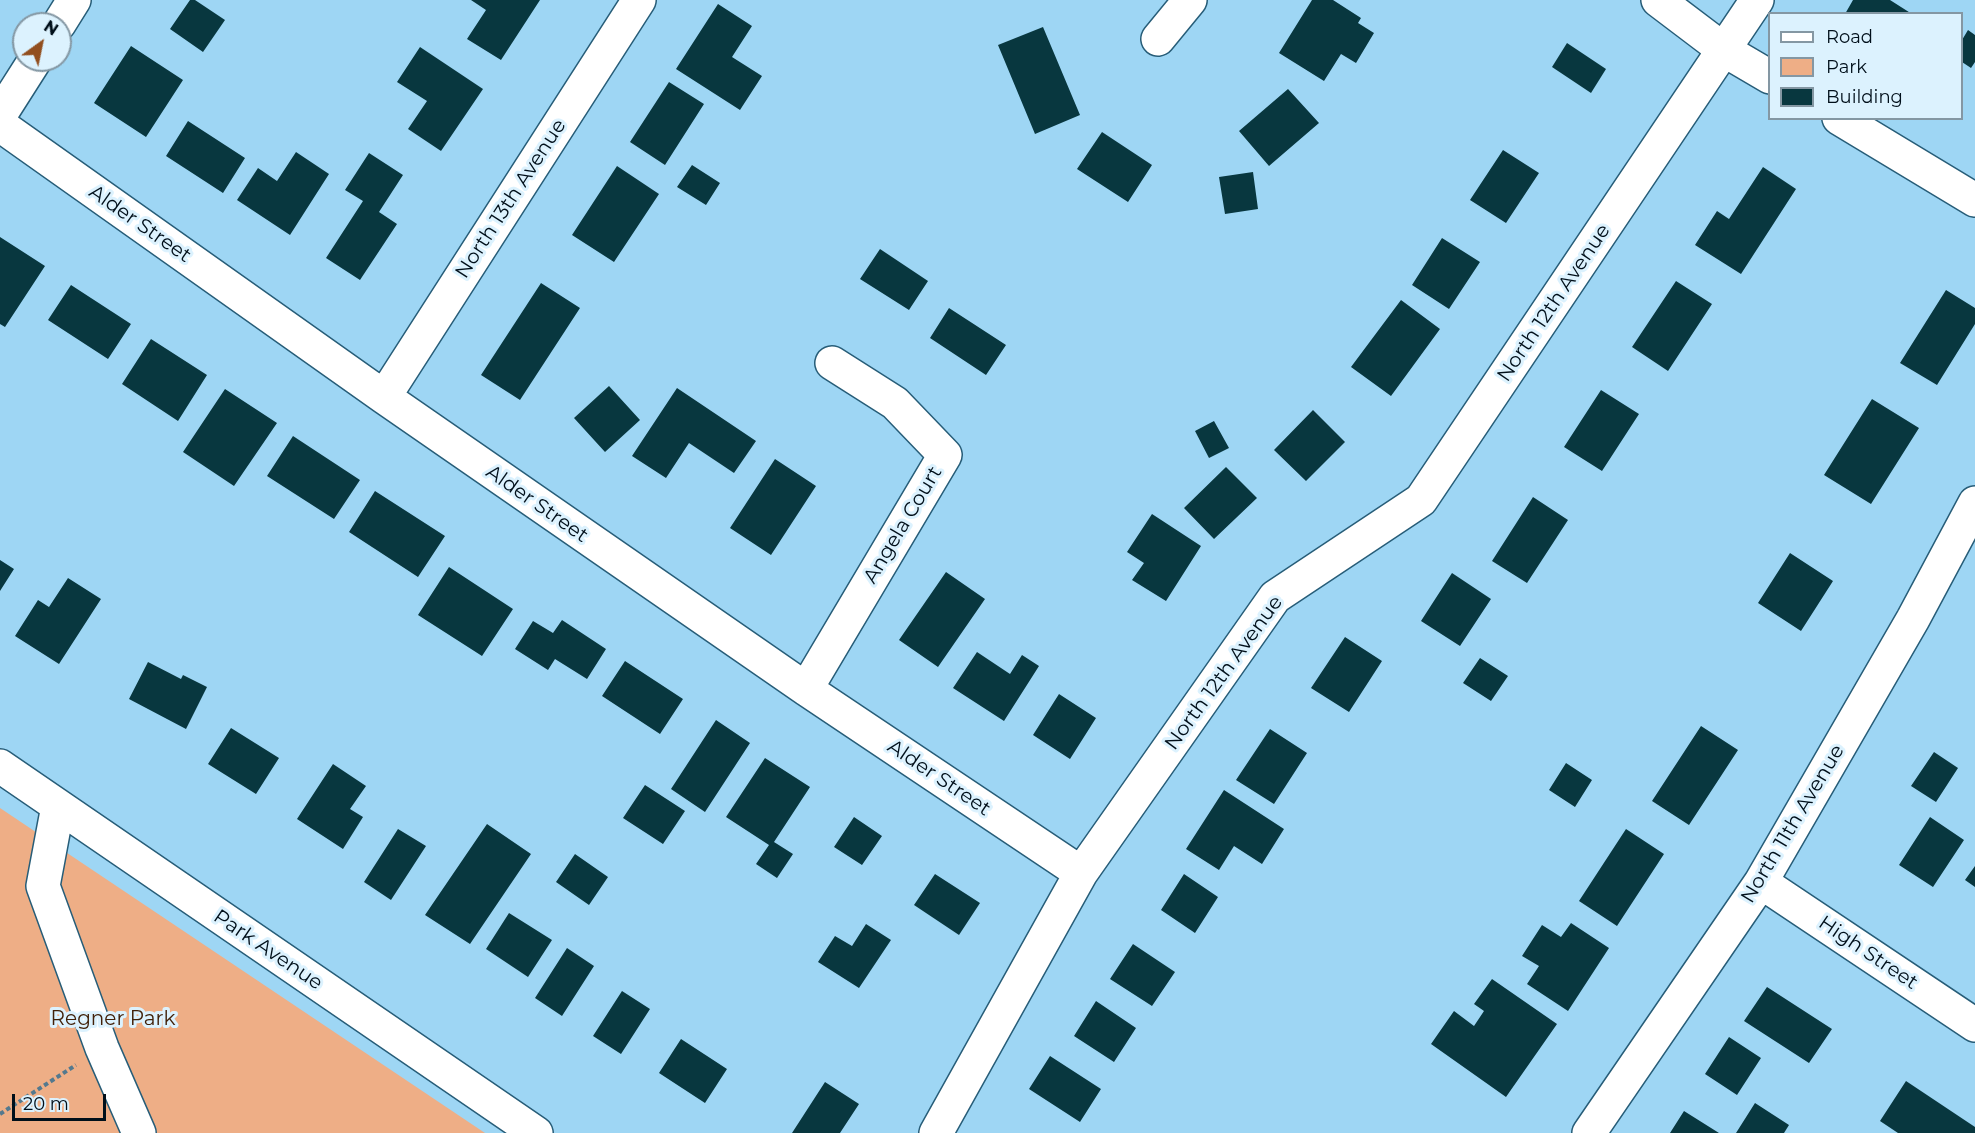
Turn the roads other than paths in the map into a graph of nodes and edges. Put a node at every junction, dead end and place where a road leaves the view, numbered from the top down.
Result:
1 (639, 0) edge
2 (1190, 0) edge
3 (1658, 0) edge
4 (1757, 0) edge
5 (1158, 39) dead end
6 (1724, 50) junction
7 (28, 72) edge
8 (1768, 76) edge
9 (0, 115) edge
10 (1842, 120) edge
11 (0, 126) edge
12 (1975, 200) edge
13 (832, 363) dead end
14 (384, 398) junction
15 (1975, 503) edge
16 (806, 689) junction
17 (0, 766) edge
18 (58, 806) junction
19 (1081, 873) junction
20 (1761, 882) junction
21 (1975, 1025) edge
22 (139, 1133) edge
23 (536, 1133) edge
24 (936, 1133) edge
25 (1589, 1133) edge

1 - 14 street, North 13th Avenue
2 - 5 street
3 - 6 street
4 - 6 street, North 12th Avenue
6 - 8 street
6 - 19 street, North 12th Avenue
7 - 9 street
10 - 12 street
11 - 14 street, Alder Street
13 - 16 street, Angela Court
14 - 16 street, Alder Street
15 - 20 street, North 11th Avenue
16 - 19 street, Alder Street
17 - 18 street, Park Avenue
18 - 22 street
18 - 23 street, Park Avenue
19 - 24 street, North 12th Avenue
20 - 21 street, High Street
20 - 25 street, North 11th Avenue

